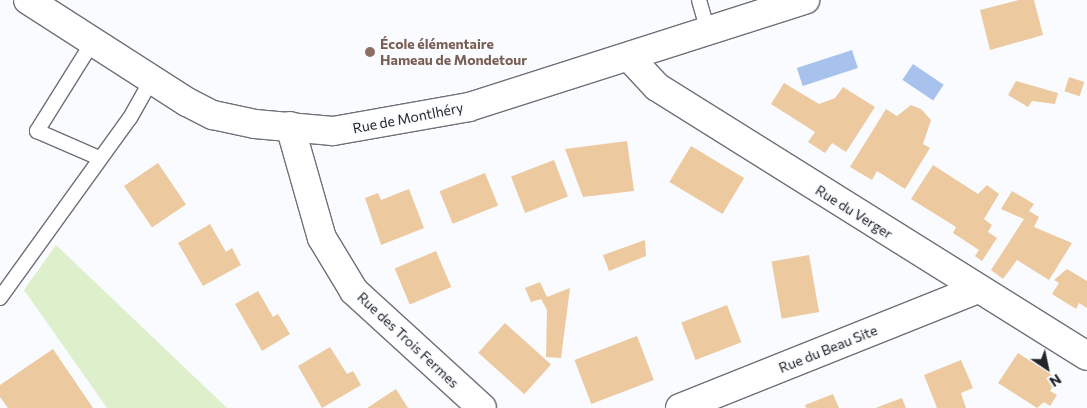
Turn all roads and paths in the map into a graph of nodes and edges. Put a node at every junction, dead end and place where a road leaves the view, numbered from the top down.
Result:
1 (28, 0) edge
2 (699, 0) edge
3 (805, 0) edge
4 (708, 32) junction
5 (92, 43) junction
6 (628, 57) junction
7 (152, 79) junction
8 (290, 126) junction
9 (99, 158) junction
10 (977, 289) junction
11 (0, 298) edge
12 (1087, 356) edge
13 (482, 408) edge
14 (680, 408) edge

1 - 5 street, Rue de Montlhéry
2 - 4 lane
3 - 4 street, Rue de Montlhéry
4 - 6 street, Rue de Montlhéry
5 - 7 street, Rue de Montlhéry
5 - 9 lane
6 - 8 street, Rue de Montlhéry
6 - 10 street, Rue du Verger
7 - 8 street, Rue de Montlhéry
7 - 9 lane
8 - 13 street, Rue des Trois Fermes
9 - 11 lane
10 - 12 street, Rue du Verger
10 - 14 street, Rue du Beau Site

